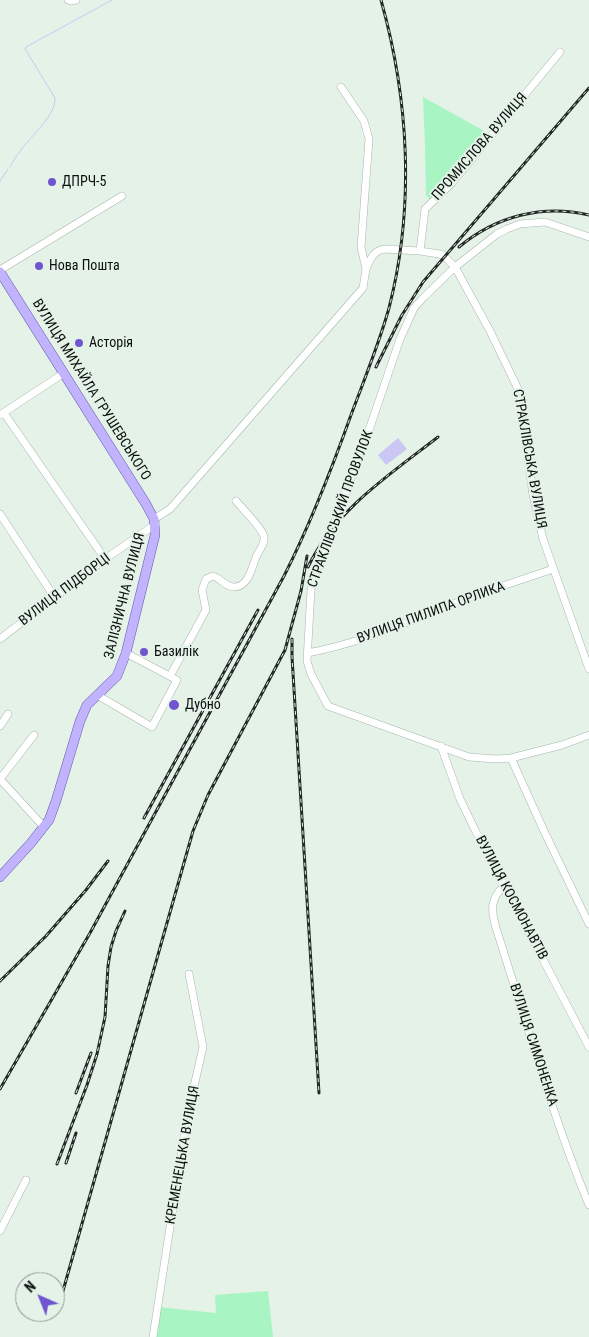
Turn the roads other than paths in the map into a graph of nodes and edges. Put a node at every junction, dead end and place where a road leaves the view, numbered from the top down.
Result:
1 (68, 0) edge
2 (76, 0) edge
3 (560, 52) dead end
4 (342, 87) dead end
5 (122, 196) dead end
6 (589, 237) edge
7 (420, 251) junction
8 (455, 267) junction
9 (366, 269) junction
10 (0, 271) edge
11 (64, 373) junction
12 (2, 414) edge
13 (236, 501) dead end
14 (0, 514) edge
15 (155, 522) junction
16 (105, 559) junction
17 (553, 569) junction
18 (56, 598) junction
19 (0, 639) edge
20 (126, 653) junction
21 (307, 653) junction
22 (589, 669) edge
23 (170, 676) junction
24 (97, 695) junction
25 (8, 714) dead end
26 (0, 726) edge
27 (34, 735) dead end
28 (589, 735) edge
29 (441, 746) junction
30 (511, 758) junction
31 (0, 779) edge
32 (44, 827) junction
33 (0, 877) edge
34 (504, 886) junction
35 (589, 924) edge
36 (188, 974) dead end
37 (589, 1047) edge
38 (26, 1180) dead end
39 (589, 1205) edge
40 (0, 1232) edge
41 (153, 1337) edge

1 - 2 street
3 - 7 street, ПРОМИСЛОВА ВУЛИЦЯ
4 - 9 street
5 - 10 street
6 - 8 street
7 - 8 street, СТРАКЛІВСЬКА ВУЛИЦЯ
7 - 9 street, СТРАКЛІВСЬКА ВУЛИЦЯ
8 - 17 street, СТРАКЛІВСЬКА ВУЛИЦЯ
8 - 21 street, СТРАКЛІВСЬКИЙ ПРОВУЛОК
9 - 15 street, ЗАЛІЗНИЧНА ВУЛИЦЯ
10 - 11 main road, ВУЛИЦЯ МИХАЙЛА ГРУШЕВСЬКОГО
11 - 12 street
11 - 15 main road, ВУЛИЦЯ МИХАЙЛА ГРУШЕВСЬКОГО
12 - 16 street
13 - 23 street
14 - 18 street
15 - 16 street, ВУЛИЦЯ ПІДБОРЦІ
15 - 20 main road, ЗАЛІЗНИЧНА ВУЛИЦЯ
16 - 18 street, ВУЛИЦЯ ПІДБОРЦІ
17 - 21 street, ВУЛИЦЯ ПИЛИПА ОРЛИКА
17 - 22 street, СТРАКЛІВСЬКА ВУЛИЦЯ
18 - 19 street, ВУЛИЦЯ ПІДБОРЦІ
20 - 23 street
20 - 24 main road, ЗАЛІЗНИЧНА ВУЛИЦЯ
21 - 29 street, СТРАКЛІВСЬКИЙ ПРОВУЛОК
23 - 24 street
24 - 32 main road, ЗАЛІЗНИЧНА ВУЛИЦЯ
25 - 26 street
27 - 31 street
28 - 30 street, СТРАКЛІВСЬКИЙ ПРОВУЛОК
29 - 30 street, СТРАКЛІВСЬКИЙ ПРОВУЛОК
29 - 34 street, ВУЛИЦЯ КОСМОНАВТІВ
30 - 35 street
31 - 32 street
32 - 33 main road, ЗАЛІЗНИЧНА ВУЛИЦЯ
34 - 37 street, ВУЛИЦЯ КОСМОНАВТІВ
34 - 39 street, ВУЛИЦЯ СИМОНЕНКА
36 - 41 street, КРЕМЕНЕЦЬКА ВУЛИЦЯ
38 - 40 street

